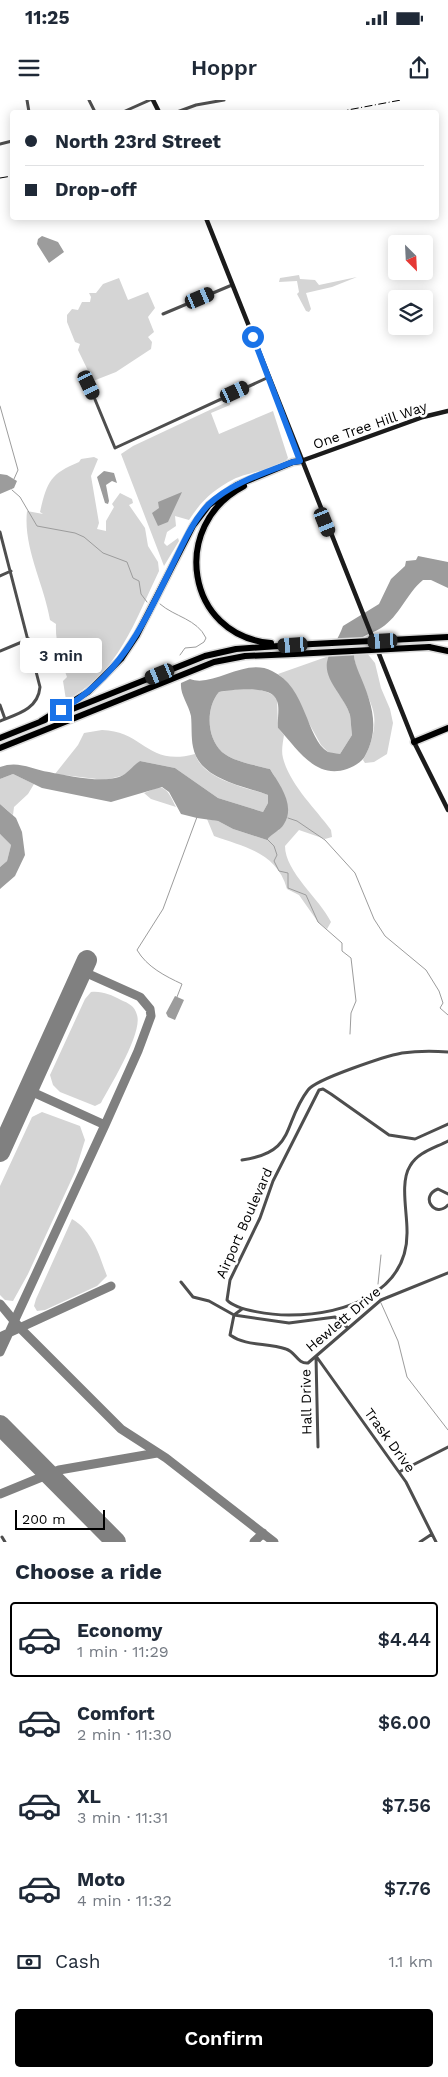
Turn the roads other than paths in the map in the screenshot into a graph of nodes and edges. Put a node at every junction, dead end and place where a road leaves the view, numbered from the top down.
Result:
1 (151, 100) edge
2 (224, 100) edge
3 (128, 110) edge
4 (182, 110) edge
5 (207, 220) edge
6 (232, 286) junction
7 (163, 314) dead end
8 (269, 377) junction
9 (89, 385) dead end
10 (448, 411) edge
11 (300, 461) junction
12 (0, 532) edge
13 (11, 572) junction
14 (0, 576) edge
15 (448, 637) edge
16 (28, 639) junction
17 (293, 645) junction
18 (448, 646) edge
19 (429, 647) junction
20 (0, 650) edge
21 (448, 651) edge
22 (0, 706) edge
23 (5, 719) junction
24 (0, 721) edge
25 (41, 721) junction
26 (448, 728) edge
27 (448, 732) edge
28 (0, 738) edge
29 (414, 742) junction
30 (0, 748) edge
31 (448, 810) edge
32 (448, 1052) edge
33 (448, 1124) edge
34 (448, 1142) edge
35 (242, 1160) dead end
36 (447, 1192) edge
37 (448, 1205) edge
38 (448, 1273) edge
39 (181, 1282) dead end
40 (243, 1308) junction
41 (234, 1316) junction
42 (348, 1328) junction
43 (316, 1356) junction
44 (318, 1447) dead end
45 (448, 1447) edge
46 (399, 1472) junction
47 (432, 1534) junction
48 (2, 1537) dead end
49 (5, 1542) edge
50 (420, 1542) edge
51 (436, 1542) edge

1 - 3 street
2 - 4 street
5 - 6 main road
6 - 7 street
6 - 8 main road
8 - 9 street
8 - 11 main road
10 - 11 main road, One Tree Hill Way
11 - 17 highway
11 - 25 highway
11 - 29 main road
12 - 13 street
13 - 14 street
13 - 16 street
15 - 17 highway, bridge
16 - 20 street
16 - 23 street
17 - 25 highway
18 - 19 highway
19 - 21 highway
19 - 30 highway, bridge
22 - 23 street
23 - 24 street
25 - 28 highway
26 - 29 highway
27 - 29 highway
29 - 31 main road
32 - 35 street
33 - 40 street, Airport Boulevard
34 - 40 street
36 - 37 street
38 - 42 street, Hewlett Drive
39 - 41 street
40 - 41 street
41 - 42 street
41 - 43 street, Hewlett Drive
42 - 43 street, Hewlett Drive
43 - 44 street, Hall Drive
43 - 46 street, Trask Drive
45 - 46 street
46 - 47 street, Trask Drive
47 - 50 street
47 - 51 street, Trask Drive
48 - 49 street

